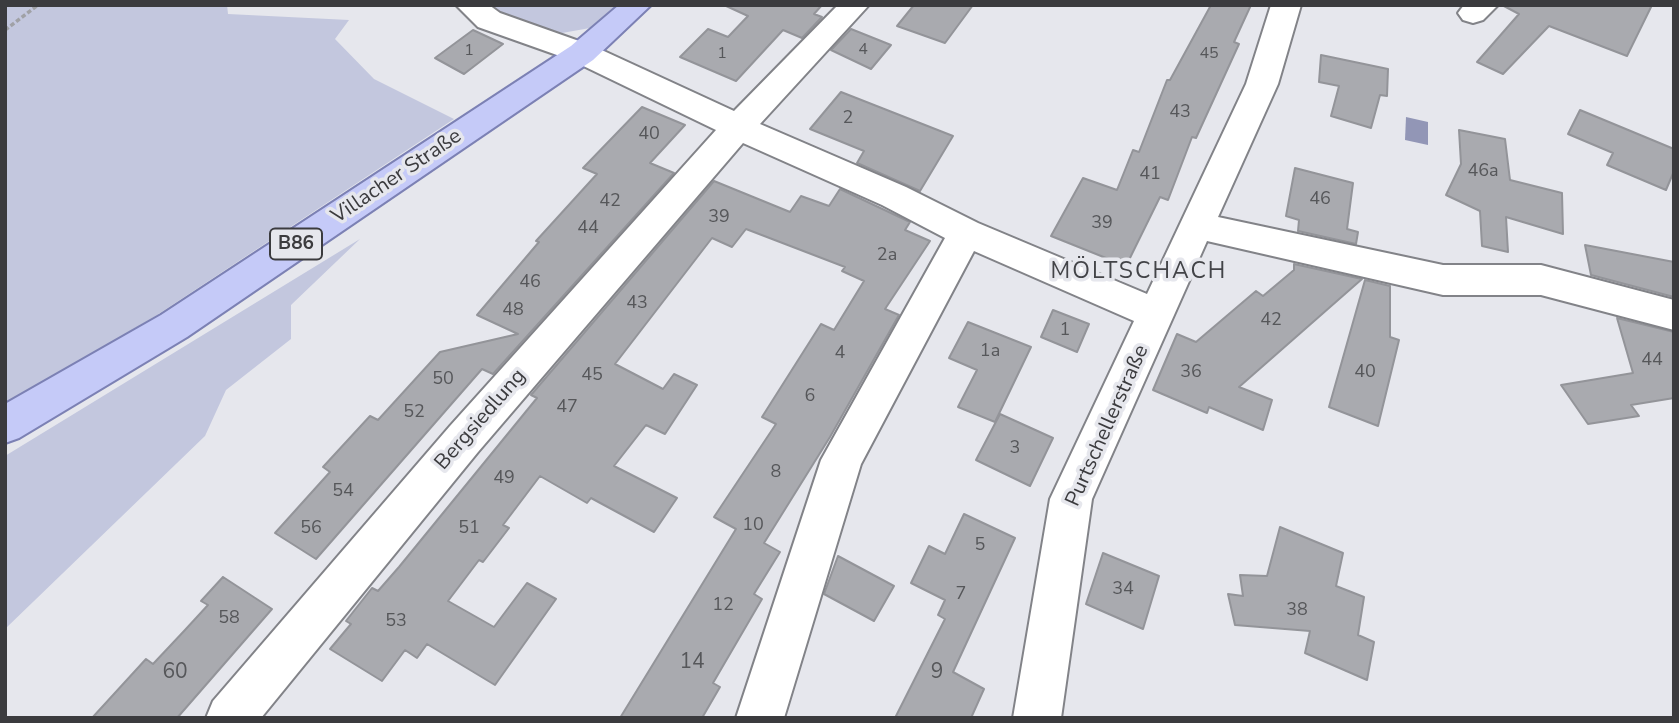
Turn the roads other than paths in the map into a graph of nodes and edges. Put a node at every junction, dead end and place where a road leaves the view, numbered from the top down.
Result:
1 (470, 5) edge
2 (637, 5) edge
3 (855, 5) edge
4 (1286, 5) edge
5 (582, 53) junction
6 (738, 127) junction
7 (1195, 225) junction
8 (966, 233) junction
9 (1157, 314) junction
10 (1674, 315) edge
11 (5, 425) edge
12 (230, 718) edge
13 (760, 718) edge
14 (1037, 718) edge

1 - 5 street
2 - 5 main road, Villacher Straße / B86
3 - 6 street, Bergsiedlung
4 - 7 street, Purtschellerstraße
5 - 6 street
5 - 11 main road, Villacher Straße / B86
6 - 8 street
6 - 12 street, Bergsiedlung
7 - 9 street, Purtschellerstraße
7 - 10 street
8 - 9 street
8 - 13 street
9 - 14 street, Purtschellerstraße

